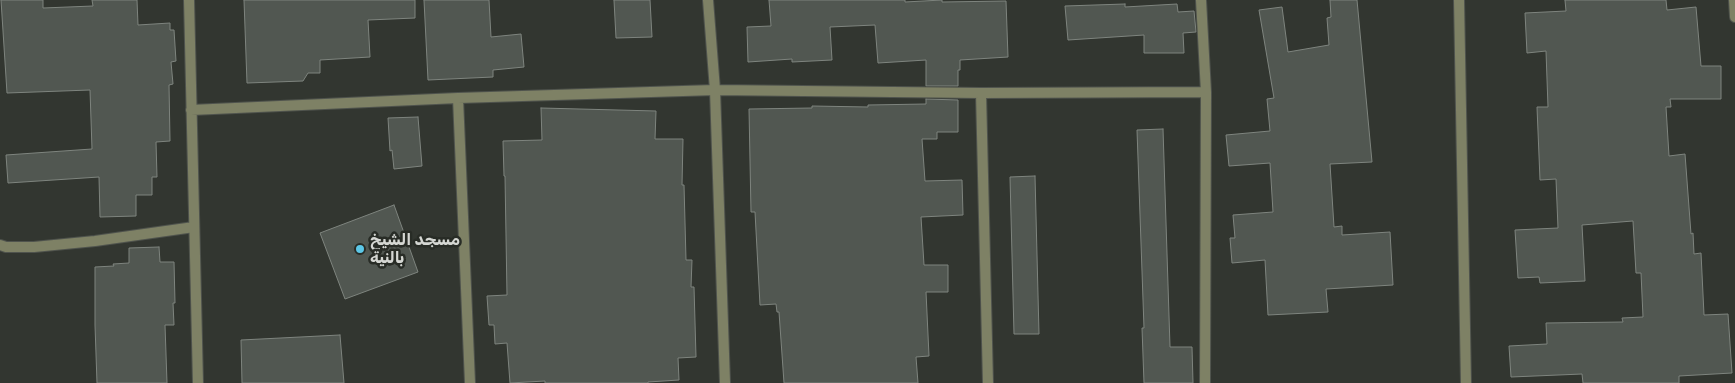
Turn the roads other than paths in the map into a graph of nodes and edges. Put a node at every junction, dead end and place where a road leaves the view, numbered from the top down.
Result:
1 (188, 0) edge
2 (708, 0) edge
3 (1201, 0) edge
4 (1459, 0) edge
5 (1734, 0) edge
6 (1735, 17) edge
7 (716, 90) junction
8 (1206, 92) junction
9 (981, 93) junction
10 (458, 98) junction
11 (191, 110) junction
12 (194, 227) junction
13 (0, 245) edge
14 (198, 383) edge
15 (470, 383) edge
16 (726, 383) edge
17 (988, 383) edge
18 (1205, 383) edge
19 (1466, 383) edge

1 - 11 street
2 - 7 street
3 - 8 street
4 - 19 street
5 - 6 street
7 - 9 street
7 - 10 street
7 - 16 street
8 - 9 street
8 - 18 street
9 - 17 street
10 - 11 street
10 - 15 street
11 - 12 street
12 - 13 street
12 - 14 street

